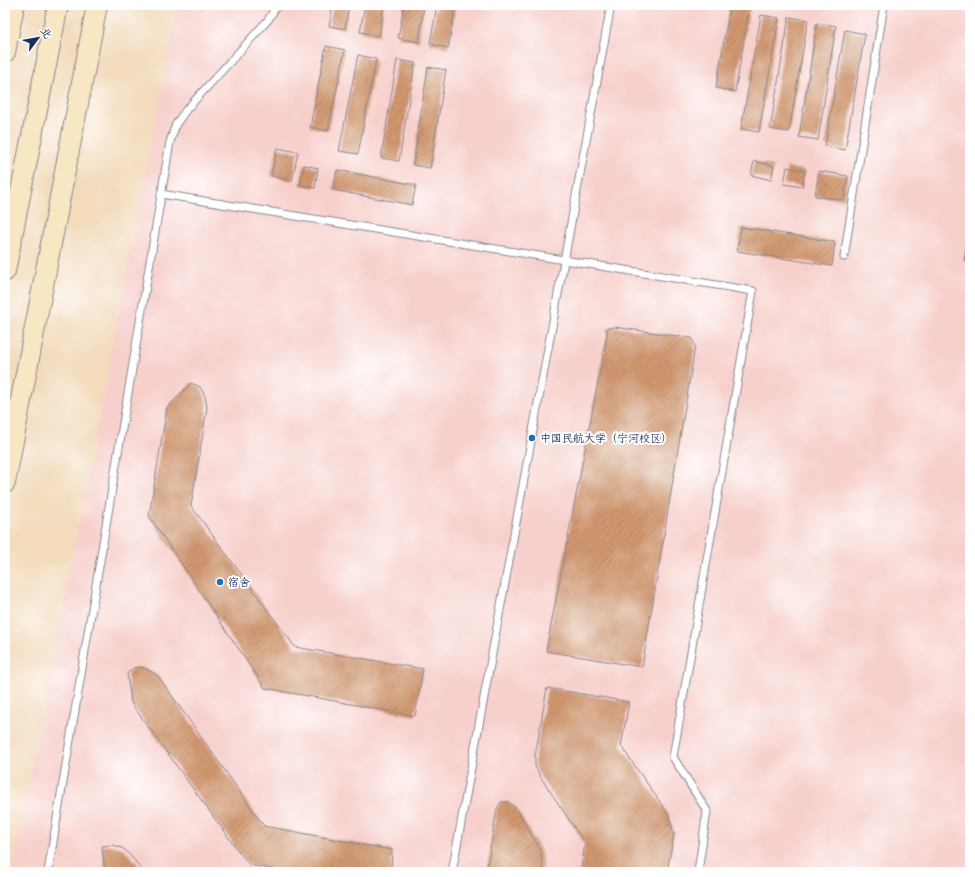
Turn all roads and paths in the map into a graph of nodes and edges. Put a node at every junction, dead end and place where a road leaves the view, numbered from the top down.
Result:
1 (14, 5) edge
2 (58, 5) edge
3 (97, 5) edge
4 (277, 5) edge
5 (611, 5) edge
6 (884, 5) edge
7 (5, 52) edge
8 (161, 194) junction
9 (844, 257) dead end
10 (564, 260) junction
11 (5, 271) edge
12 (5, 483) edge
13 (48, 872) edge
14 (452, 872) edge
15 (698, 872) edge

1 - 7 main road
2 - 11 main road
3 - 12 main road
4 - 8 lane
5 - 10 lane
6 - 9 lane
8 - 10 lane
8 - 13 lane
10 - 14 lane
10 - 15 lane

